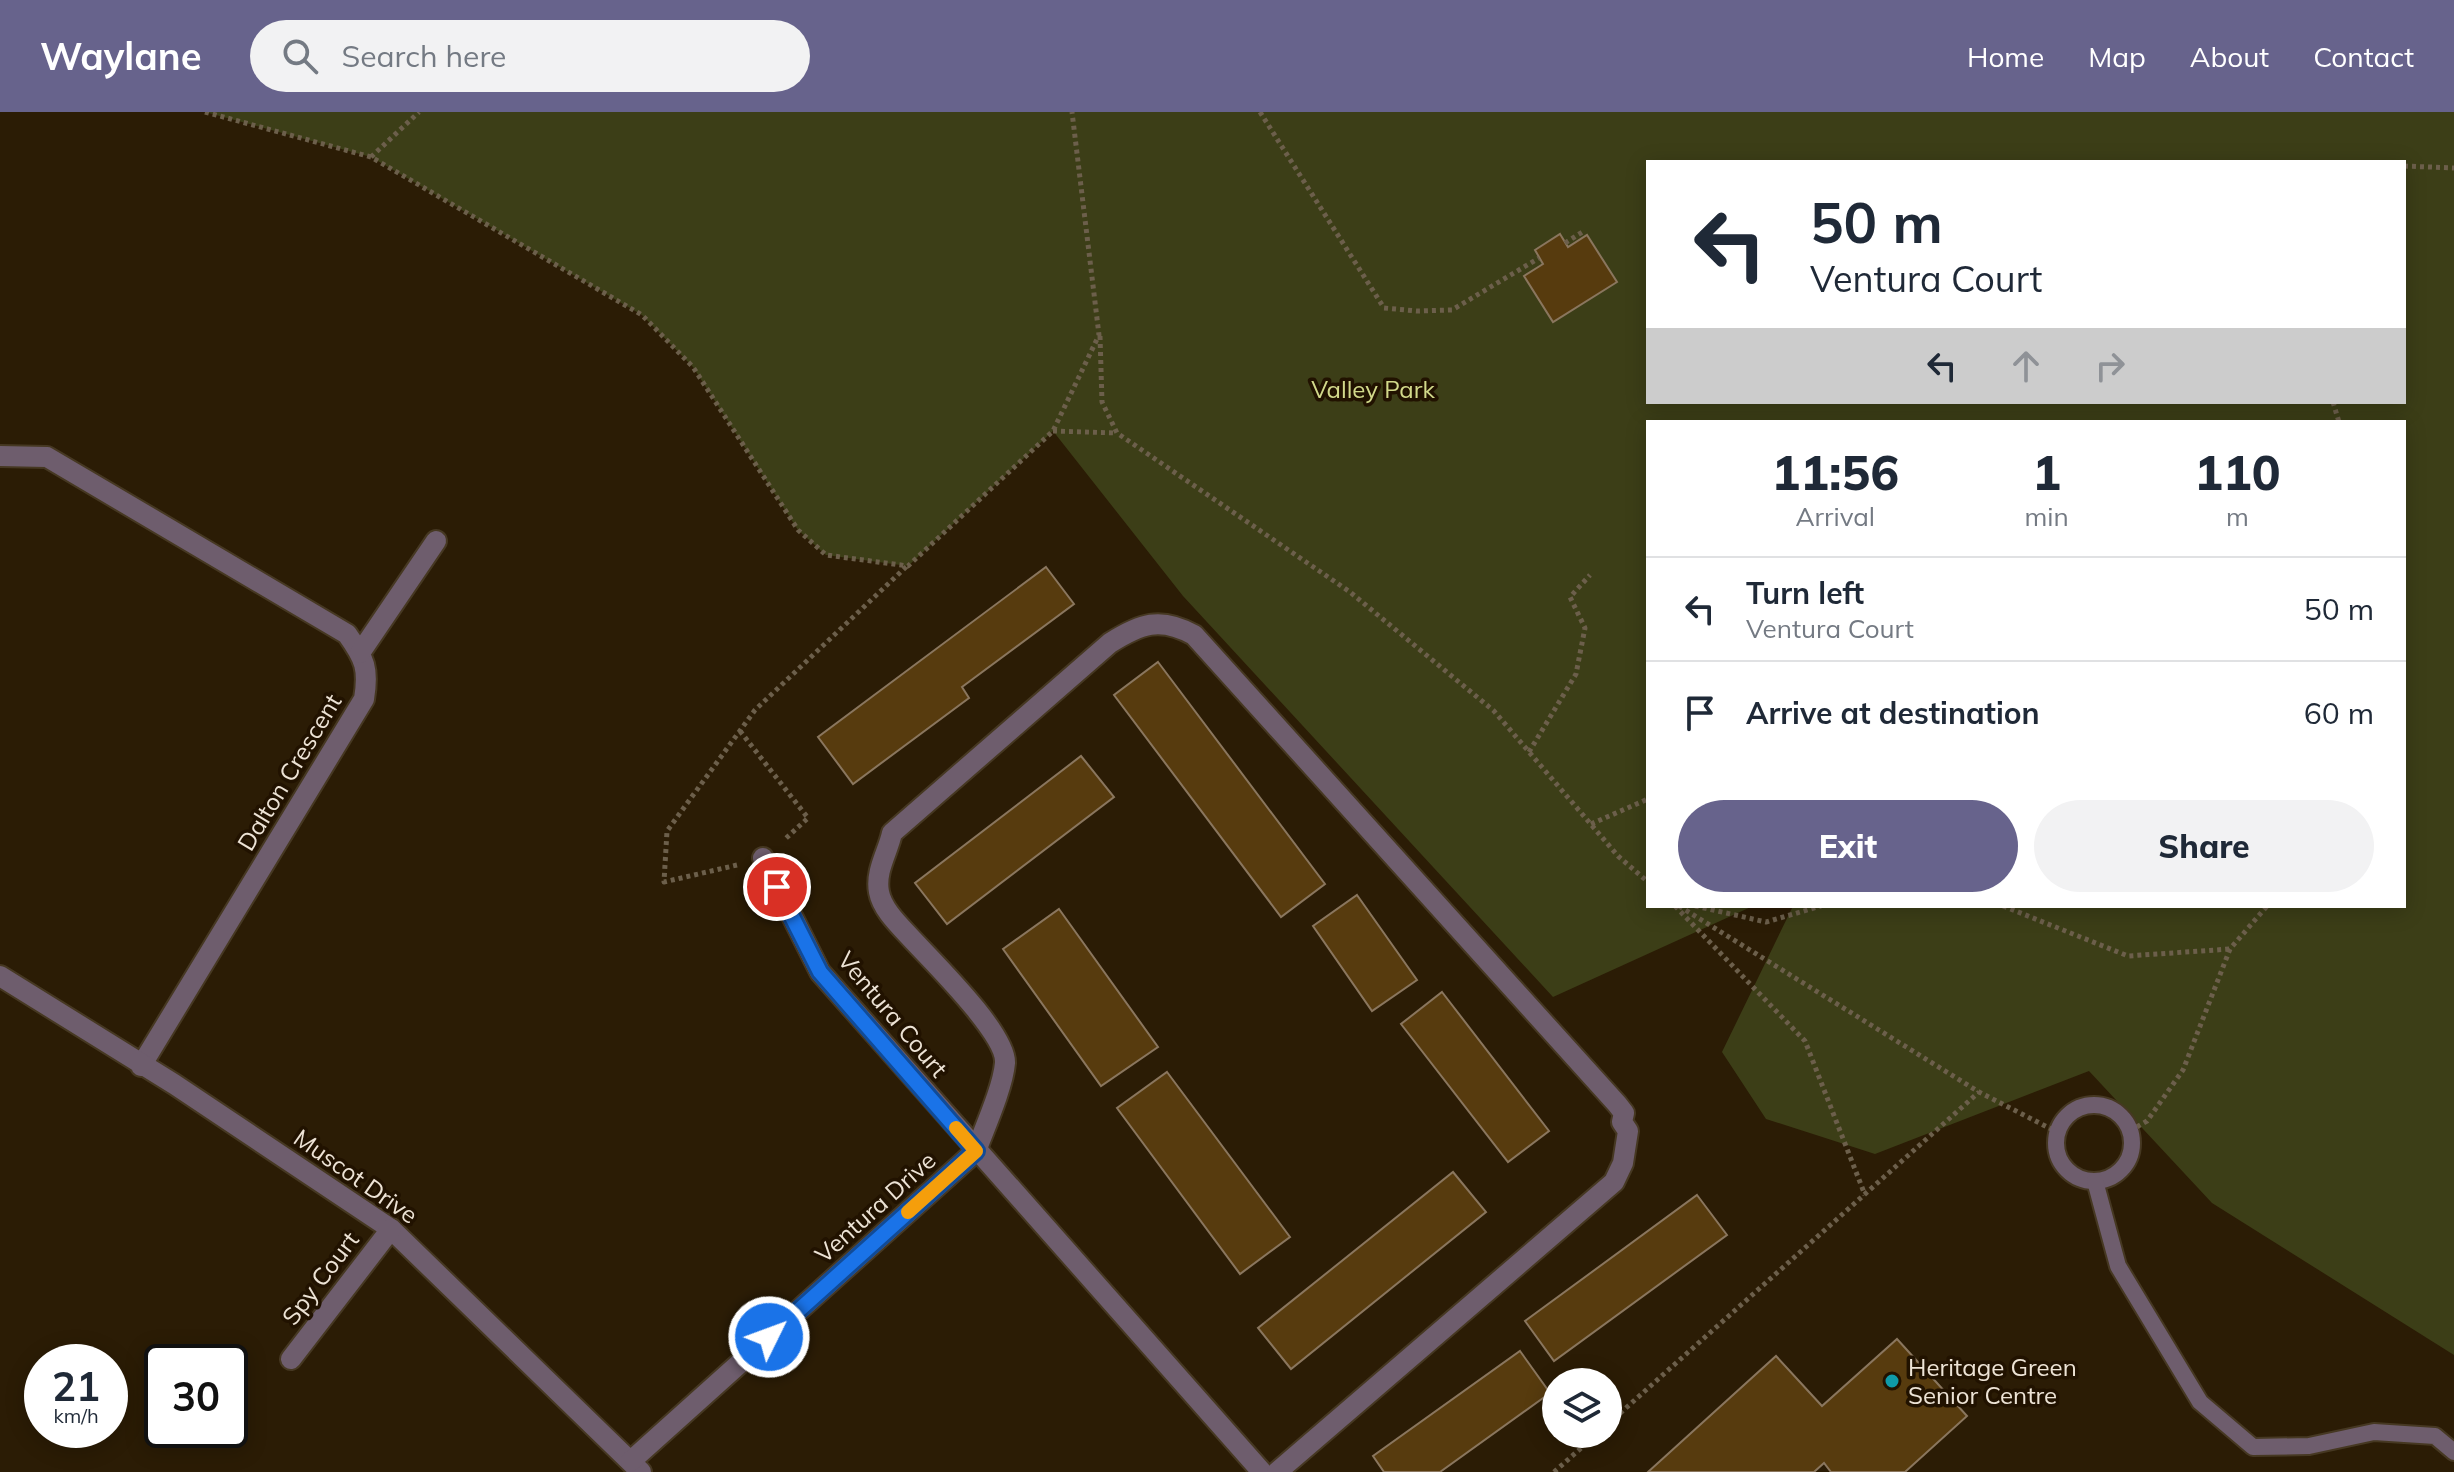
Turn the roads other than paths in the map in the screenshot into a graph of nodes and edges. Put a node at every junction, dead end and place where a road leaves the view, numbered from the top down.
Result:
1 (0, 456) edge
2 (436, 541) dead end
3 (360, 653) junction
4 (763, 858) road end
5 (0, 976) edge
6 (141, 1066) junction
7 (976, 1151) junction
8 (2095, 1181) junction
9 (391, 1229) junction
10 (291, 1359) dead end
11 (2454, 1452) edge
12 (636, 1466) edge
13 (1262, 1472) edge
14 (1277, 1472) edge

1 - 3 street
2 - 3 street
3 - 6 street, Dalton Crescent
4 - 7 street, Ventura Court
5 - 6 street, Muscot Drive
6 - 9 street, Muscot Drive
7 - 12 street, Ventura Drive
7 - 13 street
7 - 14 street
8 - 8 lane
8 - 11 lane
9 - 10 street, Spy Court
9 - 12 street, Muscot Drive

